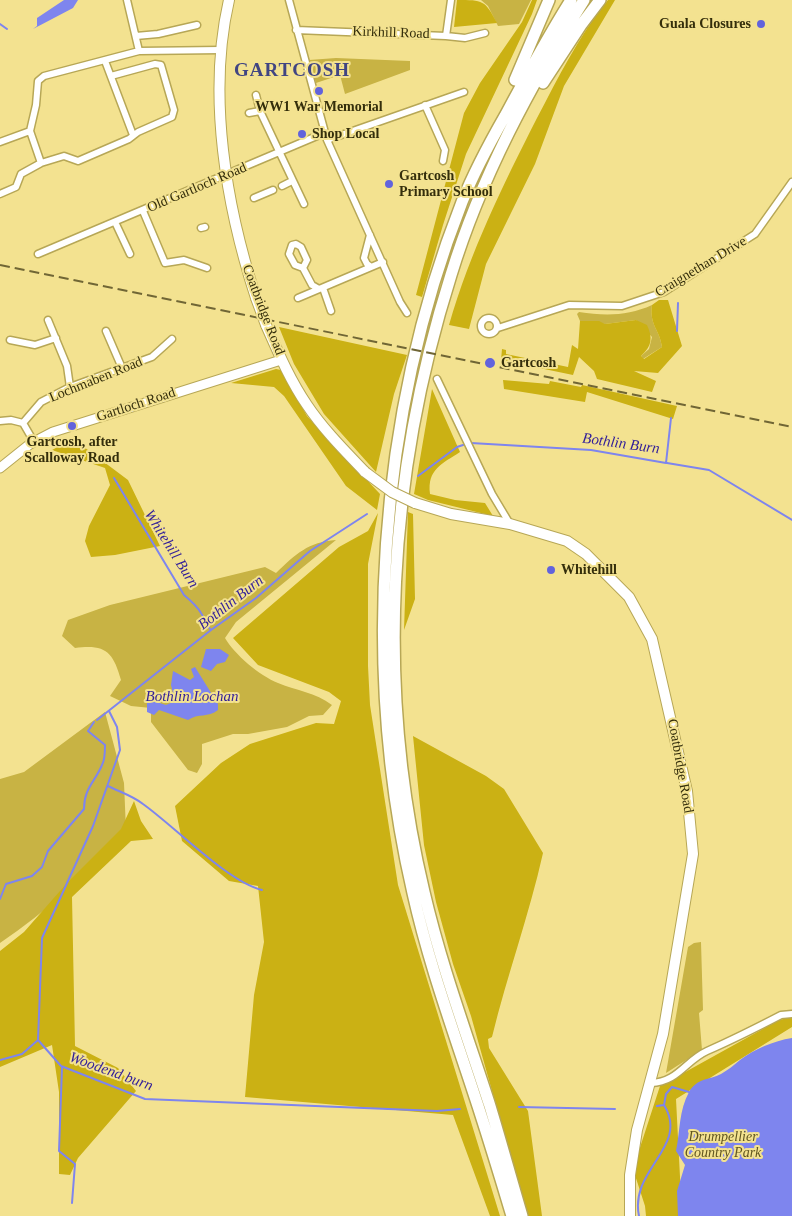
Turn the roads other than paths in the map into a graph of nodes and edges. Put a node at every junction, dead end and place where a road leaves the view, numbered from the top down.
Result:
1 (127, 0) edge
2 (229, 0) edge
3 (289, 0) edge
4 (451, 0) edge
5 (549, 0) edge
6 (571, 0) edge
7 (584, 0) edge
8 (600, 0) edge
9 (197, 25) dead end
10 (296, 30) junction
11 (485, 33) dead end
12 (136, 36) junction
13 (446, 36) junction
14 (221, 50) junction
15 (139, 51) junction
16 (105, 60) junction
17 (111, 76) junction
18 (464, 92) dead end
19 (256, 95) dead end
20 (425, 105) junction
21 (260, 111) junction
22 (249, 113) dead end
23 (30, 131) junction
24 (324, 133) junction
25 (133, 135) junction
26 (326, 140) junction
27 (0, 142) edge
28 (280, 153) junction
29 (444, 161) dead end
30 (41, 163) junction
31 (227, 175) junction
32 (292, 181) junction
33 (792, 182) edge
34 (282, 186) dead end
35 (273, 190) dead end
36 (0, 194) edge
37 (254, 198) dead end
38 (462, 200) junction
39 (304, 204) dead end
40 (143, 211) junction
41 (115, 222) junction
42 (370, 234) junction
43 (466, 234) junction
44 (38, 254) dead end
45 (130, 254) dead end
46 (383, 262) junction
47 (372, 267) junction
48 (207, 268) dead end
49 (303, 268) dead end
50 (321, 289) junction
51 (298, 298) dead end
52 (331, 311) dead end
53 (407, 313) dead end
54 (48, 320) dead end
55 (498, 328) dead end
56 (106, 331) dead end
57 (56, 338) junction
58 (172, 339) dead end
59 (10, 340) dead end
60 (281, 360) junction
61 (122, 368) junction
62 (437, 379) dead end
63 (70, 387) junction
64 (0, 421) edge
65 (23, 423) junction
66 (34, 442) junction
67 (0, 468) edge
68 (510, 524) junction
69 (792, 1014) edge
70 (651, 1083) junction
71 (512, 1216) edge
72 (522, 1216) edge
73 (630, 1216) edge

1 - 12 street
2 - 14 main road, Coatbridge Road
3 - 10 street
4 - 13 street
5 - 38 highway
6 - 38 highway
7 - 43 highway
8 - 43 highway
9 - 12 street
10 - 13 street, Kirkhill Road
10 - 24 street
11 - 13 street, Kirkhill Road
12 - 15 street
14 - 15 street
14 - 31 main road, Coatbridge Road
15 - 16 street
16 - 17 street
16 - 23 street
17 - 25 street
17 - 25 street
18 - 20 street
19 - 21 street
20 - 26 street
20 - 29 street
21 - 22 street
21 - 28 street
23 - 27 street
23 - 30 street
24 - 26 street
24 - 28 street, Old Gartloch Road
25 - 30 street
26 - 42 street
28 - 31 street, Old Gartloch Road
28 - 32 street
30 - 36 street
31 - 40 street, Old Gartloch Road
31 - 60 main road, Coatbridge Road, bridge
32 - 34 street
32 - 39 street
33 - 55 street, Craignethan Drive
35 - 37 street
38 - 71 highway
40 - 41 street, Old Gartloch Road
40 - 48 street
41 - 44 street, Old Gartloch Road
41 - 45 street
42 - 46 street
42 - 47 street
43 - 72 highway
46 - 47 street
46 - 53 street
47 - 50 street
49 - 50 street
50 - 51 street
50 - 52 street
54 - 57 street
56 - 61 street
57 - 59 street
57 - 63 street
58 - 61 street, Lochmaben Road
60 - 66 main road, Gartloch Road
60 - 68 main road, Coatbridge Road, bridge
61 - 63 street, Lochmaben Road
62 - 68 street
63 - 65 street, Lochmaben Road
64 - 65 street
65 - 66 street
66 - 67 main road, Gartloch Road
68 - 70 main road, Coatbridge Road
69 - 70 street
70 - 73 main road, Coatbridge Road

